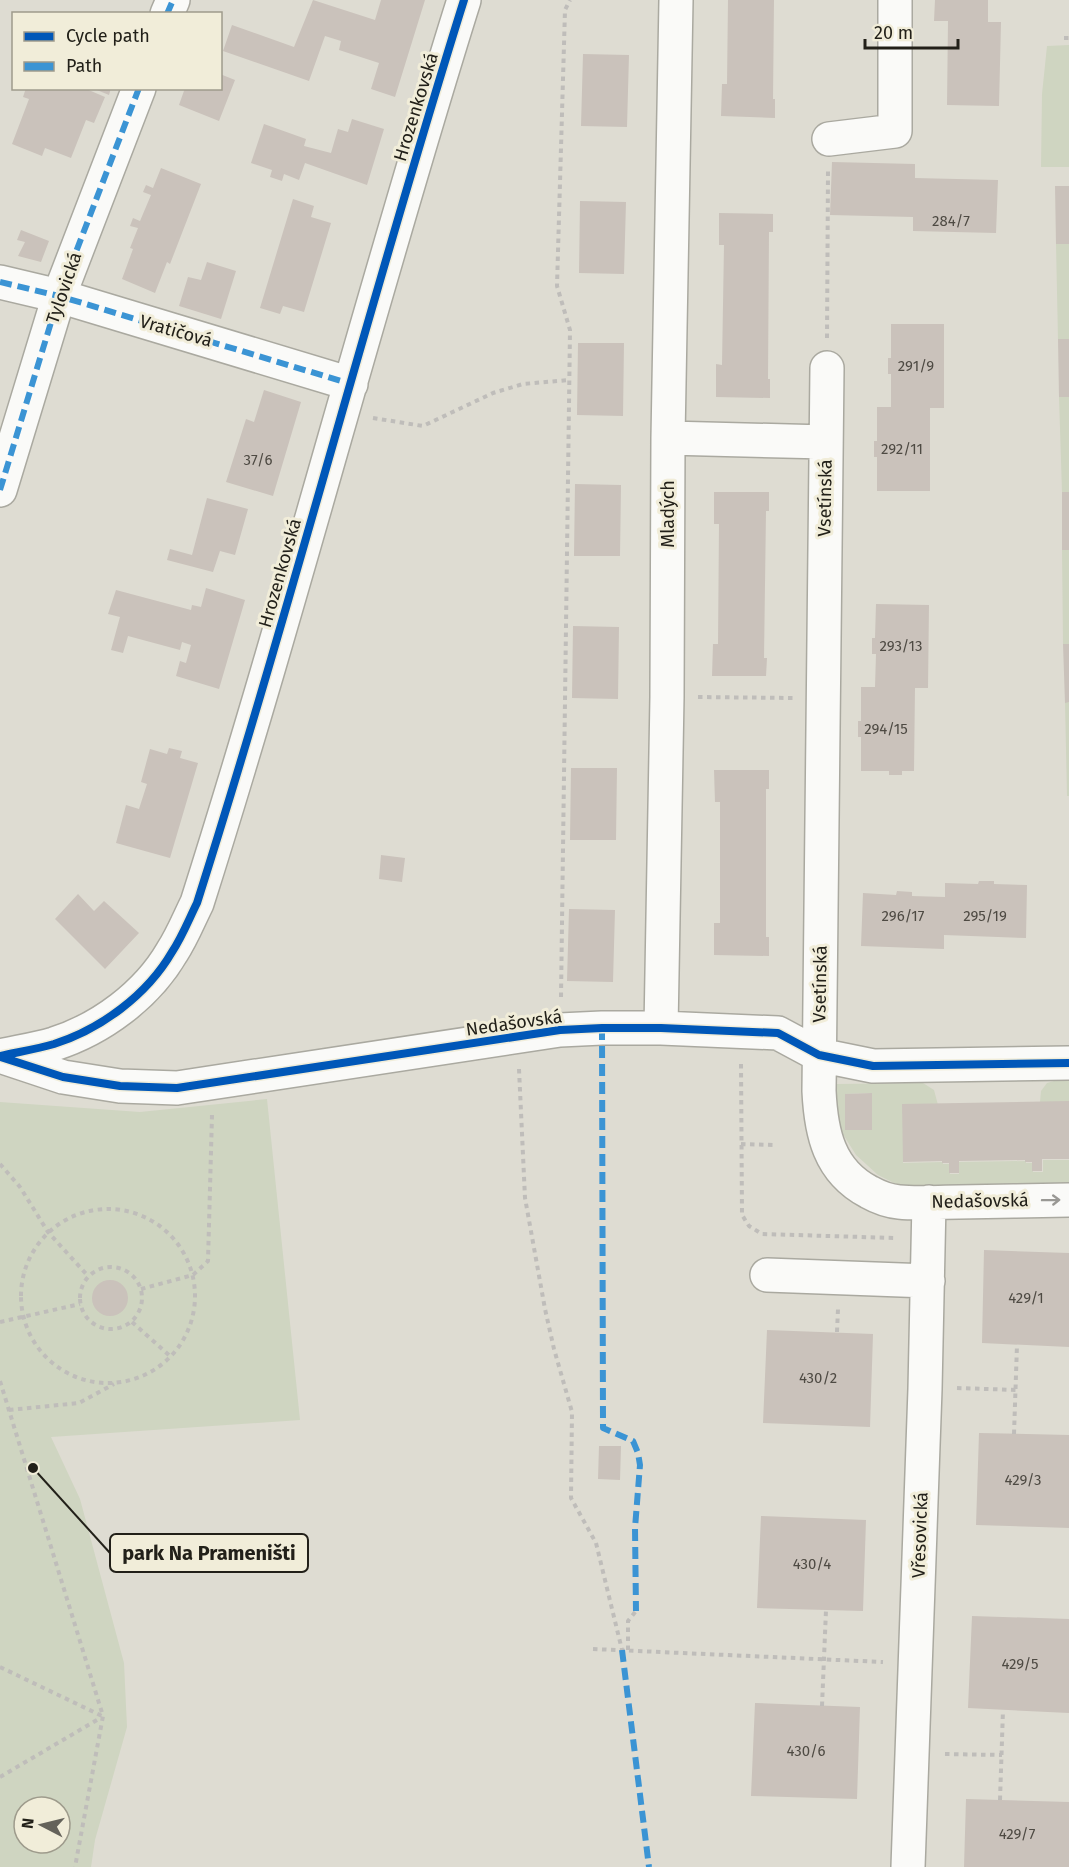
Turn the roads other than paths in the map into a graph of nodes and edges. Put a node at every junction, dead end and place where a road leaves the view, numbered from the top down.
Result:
1 (464, 0) edge
2 (676, 0) edge
3 (895, 0) edge
4 (138, 90) edge
5 (829, 139) road end
6 (0, 282) edge
7 (59, 296) junction
8 (827, 368) road end
9 (351, 384) junction
10 (668, 438) junction
11 (826, 442) junction
12 (0, 490) edge
13 (661, 1028) junction
14 (819, 1055) junction
15 (0, 1056) edge
16 (1069, 1063) edge
17 (1069, 1200) edge
18 (929, 1202) junction
19 (767, 1275) dead end
20 (927, 1281) junction
21 (908, 1867) edge

1 - 9 street, Hrozenkovská
2 - 10 street, Mladých
3 - 5 street
4 - 7 street, Tylovická
6 - 7 street, Vratičová
7 - 9 street, Vratičová
7 - 12 street, Tylovická
8 - 11 street, Vsetínská
9 - 15 street, Hrozenkovská
10 - 11 street
10 - 13 street, Mladých
11 - 14 street, Vsetínská
13 - 14 street, Nedašovská
13 - 15 street, Nedašovská
14 - 16 street, Nedašovská
14 - 18 street, Nedašovská
18 -> 17 street, Nedašovská
18 - 20 street, Vřesovická
19 - 20 street
20 - 21 street, Vřesovická

